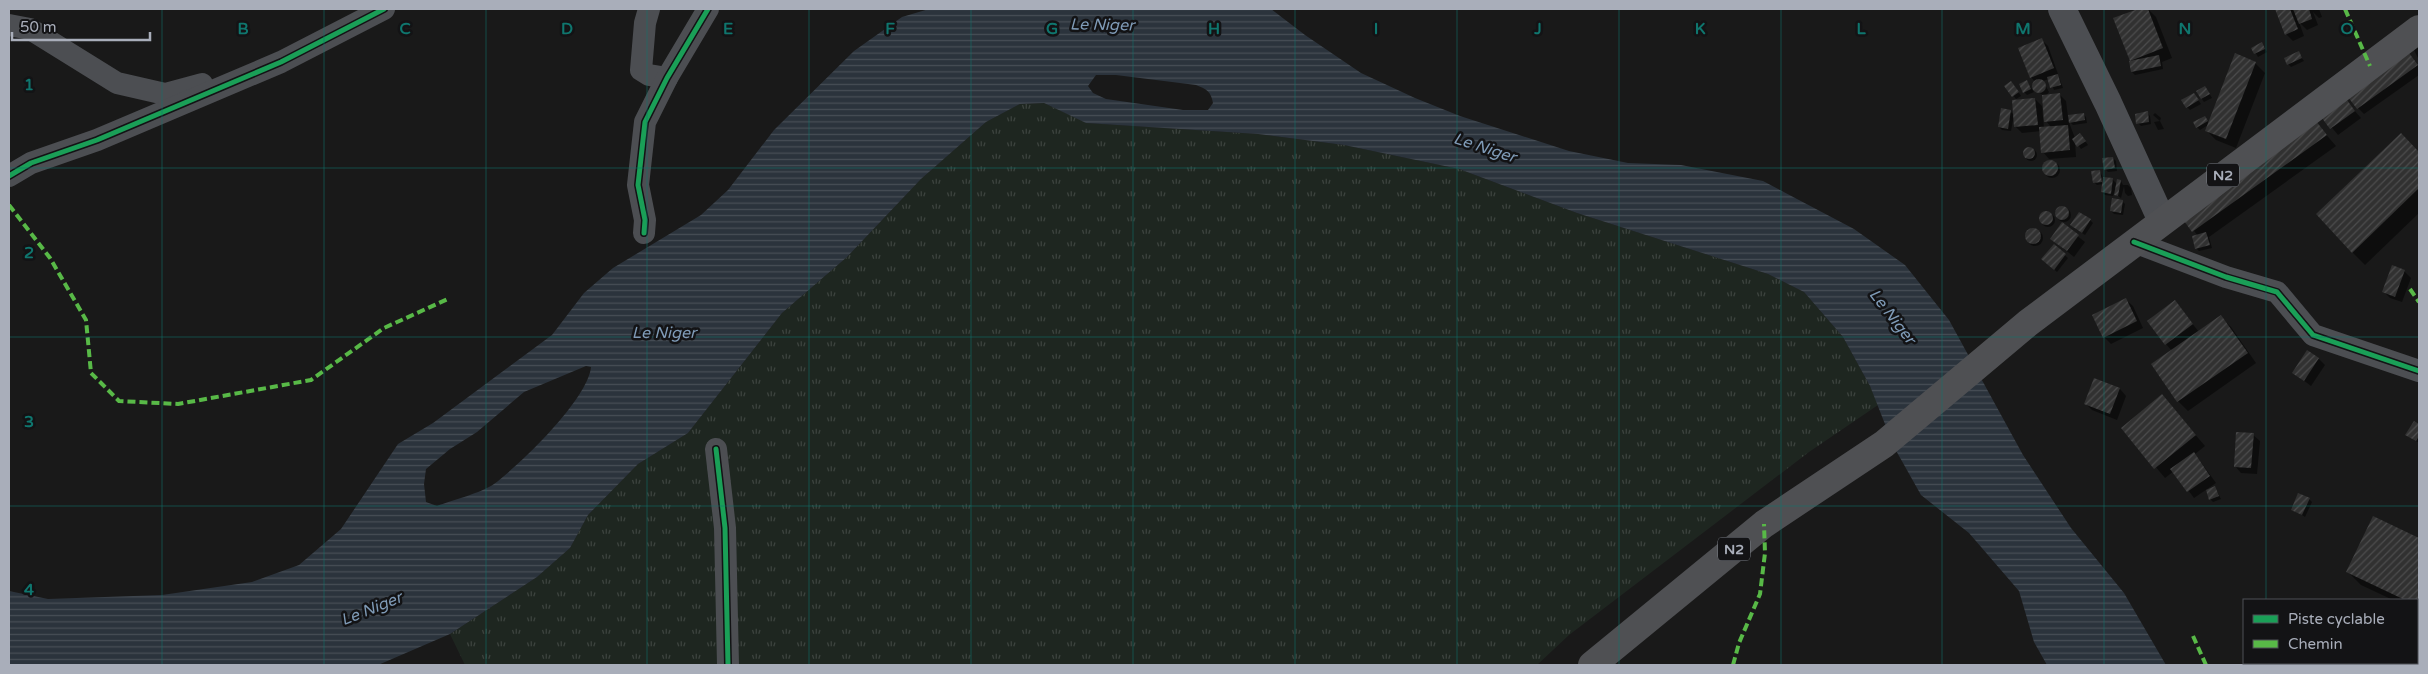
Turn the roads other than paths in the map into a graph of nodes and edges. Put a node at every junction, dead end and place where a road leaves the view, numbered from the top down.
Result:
1 (384, 9) edge
2 (649, 9) edge
3 (708, 9) edge
4 (2062, 9) edge
5 (9, 25) edge
6 (2419, 28) edge
7 (667, 78) junction
8 (217, 90) junction
9 (9, 176) edge
10 (2162, 221) junction
11 (644, 233) dead end
12 (2134, 242) junction
13 (2419, 371) edge
14 (716, 449) dead end
15 (728, 665) edge
16 (1592, 665) edge

1 - 8 street
2 - 7 street
3 - 7 street
4 - 10 street
5 - 8 street
6 - 10 highway, N2
7 - 11 street
8 - 9 street
10 - 12 highway, N2
12 - 13 street
12 - 16 highway, N2
14 - 15 street

